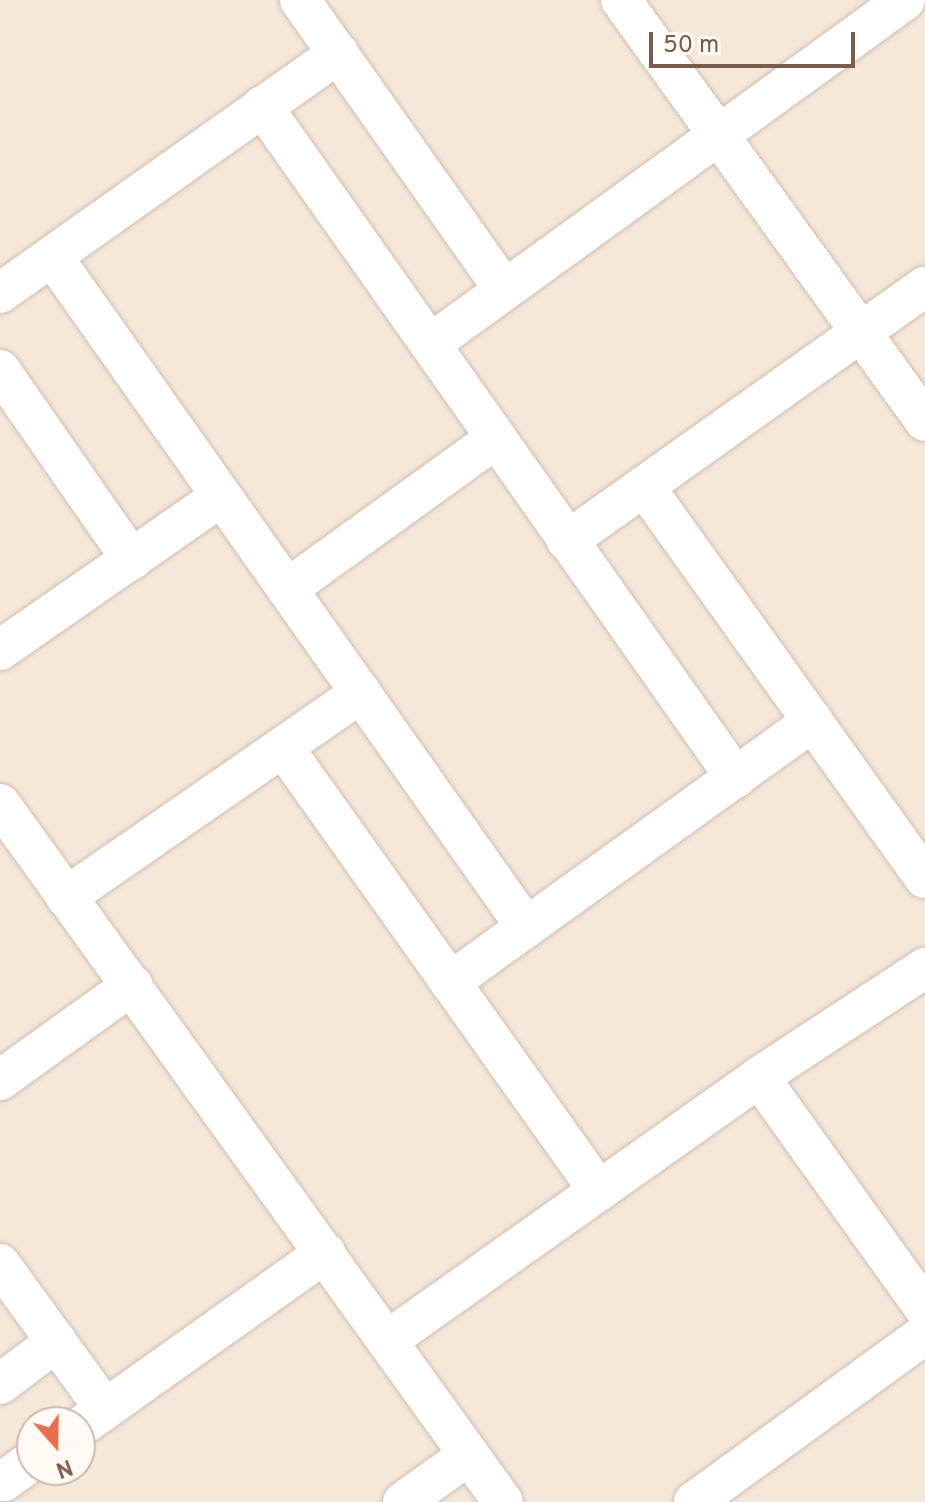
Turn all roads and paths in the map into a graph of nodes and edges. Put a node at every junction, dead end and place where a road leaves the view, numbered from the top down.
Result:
1 (300, 0) edge
2 (621, 0) edge
3 (905, 0) edge
4 (339, 53) junction
5 (262, 106) junction
6 (719, 136) junction
7 (52, 256) junction
8 (925, 287) edge
9 (504, 289) junction
10 (0, 293) edge
11 (860, 332) junction
12 (430, 344) junction
13 (0, 370) edge
14 (925, 421) edge
15 (496, 438) junction
16 (644, 486) junction
17 (219, 498) junction
18 (567, 541) junction
19 (132, 560) junction
20 (287, 589) junction
21 (0, 650) edge
22 (361, 693) junction
23 (813, 721) junction
24 (283, 747) junction
25 (736, 778) junction
26 (0, 804) edge
27 (925, 878) edge
28 (66, 897) junction
29 (526, 927) junction
30 (925, 968) edge
31 (450, 982) junction
32 (132, 985) junction
33 (759, 1077) junction
34 (0, 1080) edge
35 (599, 1191) junction
36 (325, 1253) junction
37 (0, 1264) edge
38 (921, 1295) edge
39 (925, 1334) edge
40 (388, 1340) junction
41 (57, 1341) junction
42 (0, 1384) edge
43 (87, 1406) edge
44 (96, 1416) edge
45 (469, 1455) junction
46 (403, 1502) edge
47 (503, 1502) edge
48 (694, 1502) edge

1 - 4 street
2 - 6 street
3 - 6 street
4 - 5 street
4 - 9 street
5 - 7 street
5 - 12 street
6 - 9 street
6 - 11 street
7 - 10 street
7 - 17 street
8 - 11 street
9 - 12 street
11 - 14 street
11 - 16 street
12 - 15 street
13 - 19 street
15 - 18 street
15 - 20 street
16 - 18 street
16 - 23 street
17 - 19 street
17 - 20 street
18 - 25 street
19 - 21 street
20 - 22 street
22 - 24 street
22 - 29 street
23 - 25 street
23 - 27 street
24 - 28 street
24 - 31 street
25 - 29 street
26 - 28 street
28 - 32 street
29 - 31 street
30 - 33 street
31 - 35 street
32 - 34 street
32 - 36 street
33 - 35 street
33 - 38 street
35 - 40 street
36 - 40 street
36 - 44 street
37 - 41 street
39 - 48 street
40 - 45 street
41 - 42 street
41 - 43 street
45 - 46 street
45 - 47 street

